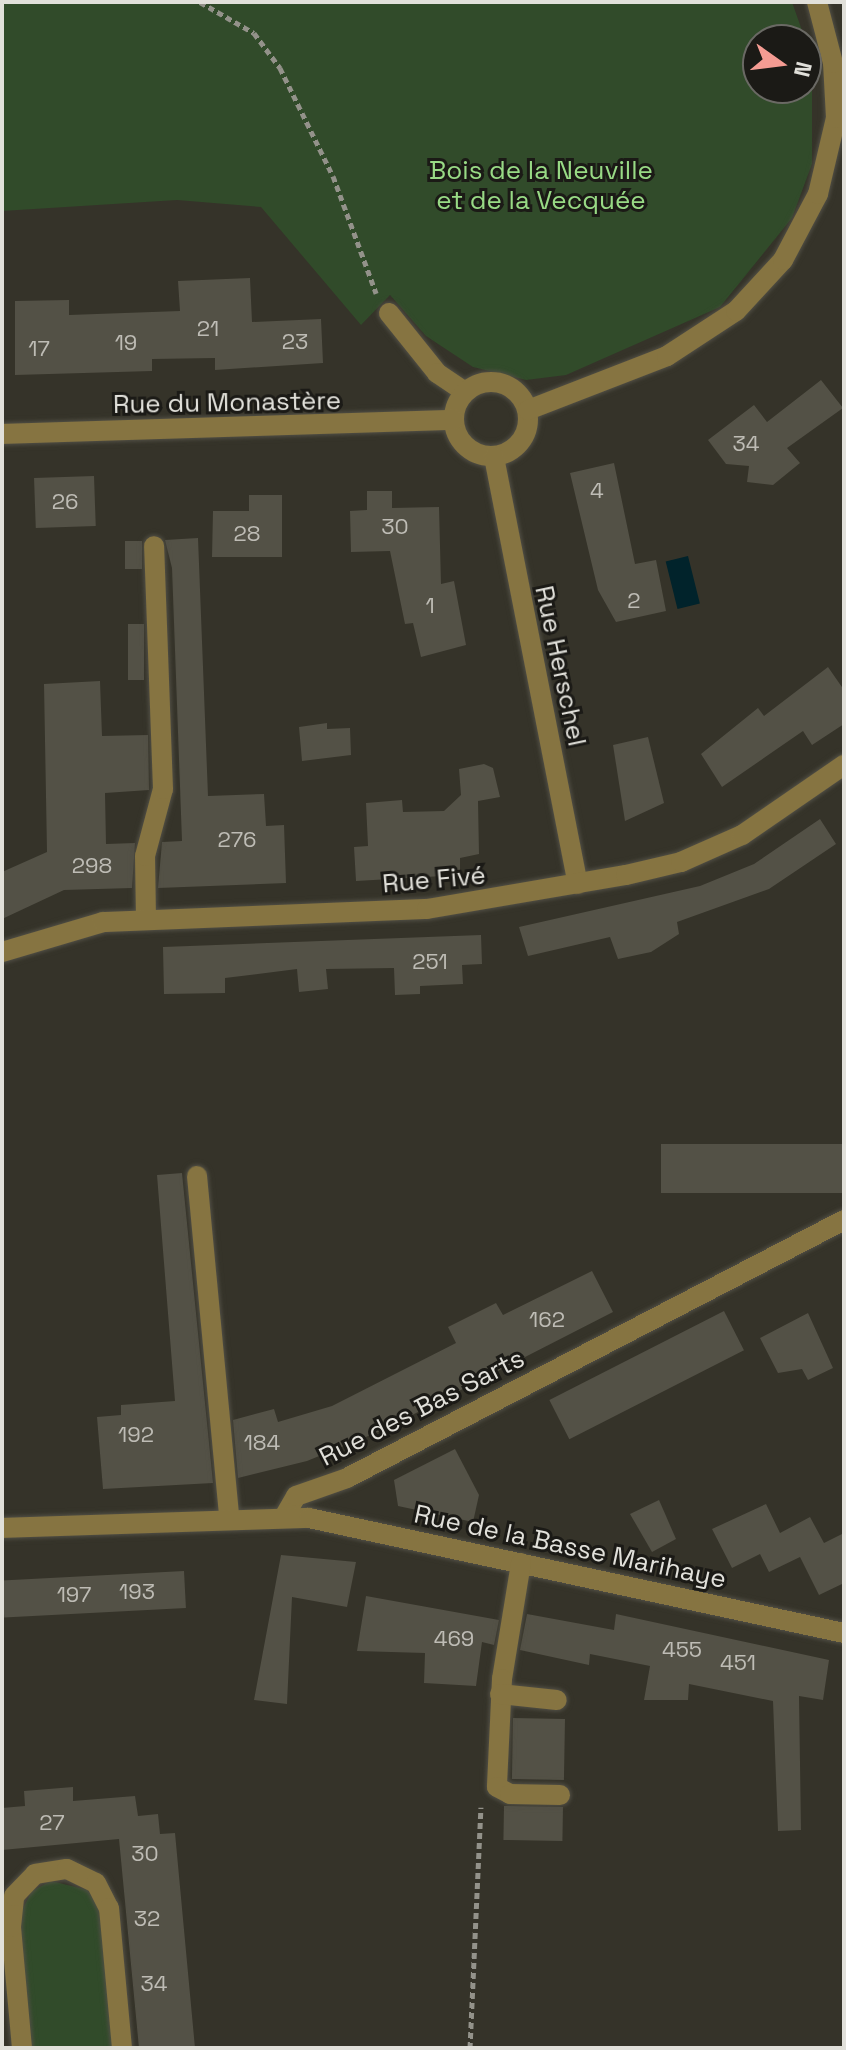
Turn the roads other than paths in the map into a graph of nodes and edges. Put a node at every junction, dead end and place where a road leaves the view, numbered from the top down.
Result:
1 (817, 2) edge
2 (389, 313) road end
3 (465, 392) junction
4 (528, 410) junction
5 (454, 420) junction
6 (2, 434) edge
7 (494, 457) junction
8 (154, 546) dead end
9 (844, 765) edge
10 (578, 884) junction
11 (146, 919) junction
12 (2, 952) edge
13 (197, 1176) dead end
14 (844, 1220) edge
15 (229, 1517) junction
16 (284, 1517) junction
17 (2, 1528) edge
18 (521, 1563) junction
19 (844, 1633) edge
20 (500, 1694) junction
21 (557, 1700) dead end
22 (560, 1795) dead end
23 (22, 2048) edge
24 (122, 2048) edge

1 - 4 street
2 - 3 street
3 - 4 street
3 - 5 street
4 - 7 street
5 - 6 street, Rue du Monastère
5 - 7 street
7 - 10 street, Rue Herschel
8 - 11 street
9 - 10 street, Rue Fivé
10 - 11 street, Rue Fivé
11 - 12 street, Rue Fivé
13 - 15 street
14 - 16 street, Rue des Bas Sarts
15 - 16 street
15 - 17 street
16 - 18 street, Rue de la Basse Marihaye
18 - 19 street, Rue de la Basse Marihaye
18 - 20 street
20 - 21 street
20 - 22 street
23 - 24 street

